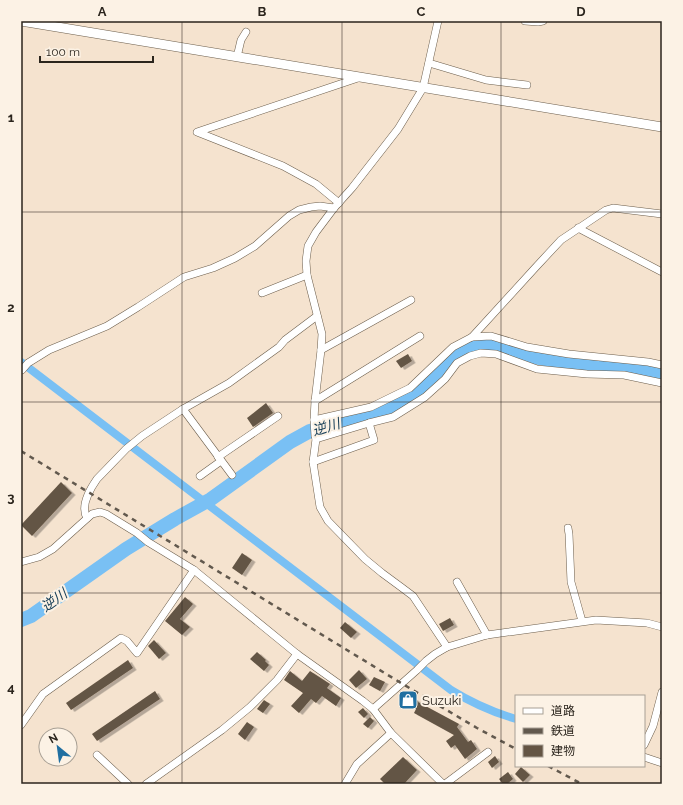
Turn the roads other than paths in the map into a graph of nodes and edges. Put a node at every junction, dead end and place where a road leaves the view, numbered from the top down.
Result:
1 (21, 21) edge
2 (438, 21) edge
3 (524, 21) edge
4 (543, 21) edge
5 (246, 32) dead end
6 (237, 57) junction
7 (429, 63) junction
8 (363, 77) junction
9 (527, 85) dead end
10 (423, 88) junction
11 (662, 127) edge
12 (336, 205) junction
13 (662, 214) edge
14 (578, 228) junction
15 (662, 272) edge
16 (307, 275) junction
17 (262, 293) dead end
18 (411, 300) dead end
19 (317, 316) junction
20 (420, 336) dead end
21 (472, 337) junction
22 (321, 350) junction
23 (662, 365) edge
24 (25, 367) dead end
25 (662, 383) edge
26 (315, 401) junction
27 (183, 409) junction
28 (278, 416) dead end
29 (314, 423) junction
30 (369, 423) junction
31 (315, 438) junction
32 (220, 459) junction
33 (313, 462) junction
34 (232, 475) dead end
35 (200, 476) dead end
36 (87, 518) junction
37 (568, 528) dead end
38 (21, 562) edge
39 (194, 570) junction
40 (457, 582) dead end
41 (582, 621) junction
42 (662, 627) edge
43 (486, 635) junction
44 (447, 648) junction
45 (297, 654) junction
46 (662, 692) edge
47 (372, 709) junction
48 (21, 725) edge
49 (391, 733) junction
50 (645, 743) edge
51 (488, 752) dead end
52 (97, 755) dead end
53 (645, 757) edge
54 (662, 763) edge
55 (128, 784) edge
56 (146, 784) edge
57 (345, 784) edge
58 (444, 784) edge

1 - 6 street
2 - 7 street
3 - 4 street
5 - 6 street
6 - 8 street
7 - 9 street
7 - 10 street
8 - 10 street
8 - 12 street
10 - 11 street
10 - 12 street
12 - 16 street
12 - 24 street
13 - 14 street
14 - 15 street
14 - 21 street
16 - 17 street
16 - 19 street
18 - 22 street
19 - 22 street
19 - 27 street
20 - 26 street
21 - 23 street
21 - 29 street
22 - 26 street
25 - 30 street
26 - 29 street
27 - 32 street
27 - 36 street
28 - 32 street
29 - 31 street
30 - 31 street
30 - 33 street
31 - 33 street
32 - 34 street
32 - 35 street
33 - 44 street
36 - 38 street
36 - 39 street
37 - 41 street
39 - 45 street
39 - 48 street
40 - 43 street
41 - 42 street
41 - 43 street
43 - 44 street
44 - 47 street
45 - 47 street
45 - 56 street
46 - 50 street
47 - 49 street
49 - 57 street
49 - 58 street
51 - 58 street
52 - 55 street
53 - 54 street

